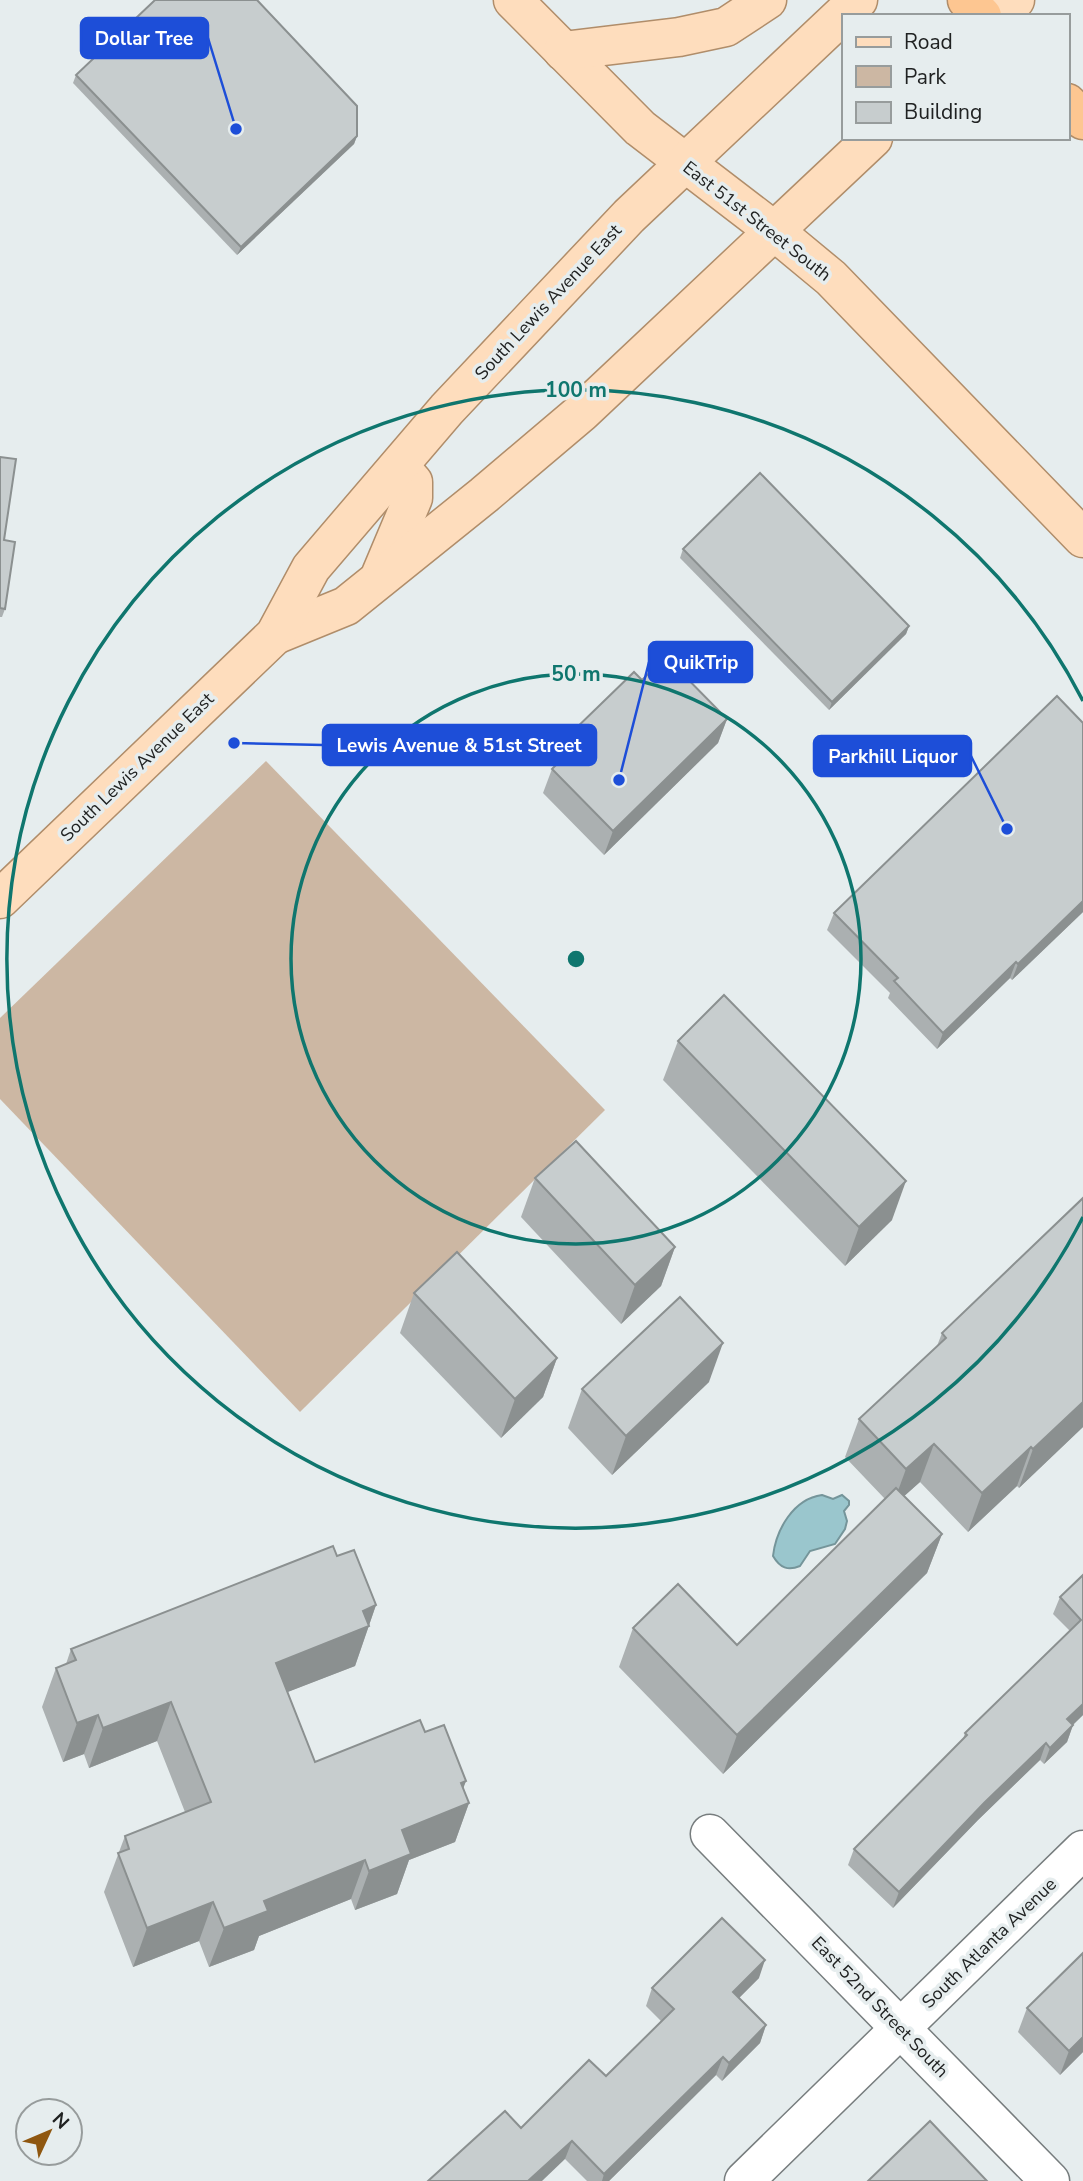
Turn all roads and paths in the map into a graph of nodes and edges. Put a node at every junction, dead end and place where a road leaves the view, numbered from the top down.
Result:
1 (513, 0) edge
2 (858, 0) edge
3 (967, 0) edge
4 (1015, 0) edge
5 (765, 2) edge
6 (844, 14) edge
7 (980, 14) edge
8 (1001, 14) edge
9 (842, 16) edge
10 (563, 51) junction
11 (1069, 105) edge
12 (1083, 120) edge
13 (871, 140) edge
14 (685, 164) junction
15 (774, 230) junction
16 (399, 466) junction
17 (1083, 538) edge
18 (380, 576) junction
19 (275, 635) junction
20 (0, 899) edge
21 (710, 1833) dead end
22 (1083, 1850) edge
23 (901, 2028) junction
24 (744, 2181) edge
25 (1050, 2181) edge

1 - 10 main road, East 51st Street South
2 - 6 main road, South Lewis Avenue East
3 - 7 highway
4 - 8 main road
5 - 10 main road
9 - 14 main road, South Lewis Avenue East
10 - 14 main road, East 51st Street South
11 - 12 highway
13 - 15 main road, South Lewis Avenue East
14 - 15 main road, East 51st Street South
14 - 16 main road, South Lewis Avenue East
15 - 17 main road, East 51st Street South
15 - 18 main road, South Lewis Avenue East
16 - 18 main road
16 - 19 main road, South Lewis Avenue East
18 - 19 main road, South Lewis Avenue East
19 - 20 main road, South Lewis Avenue East
21 - 23 street, East 52nd Street South
22 - 23 street, South Atlanta Avenue
23 - 24 street, South Atlanta Avenue
23 - 25 street, East 52nd Street South

